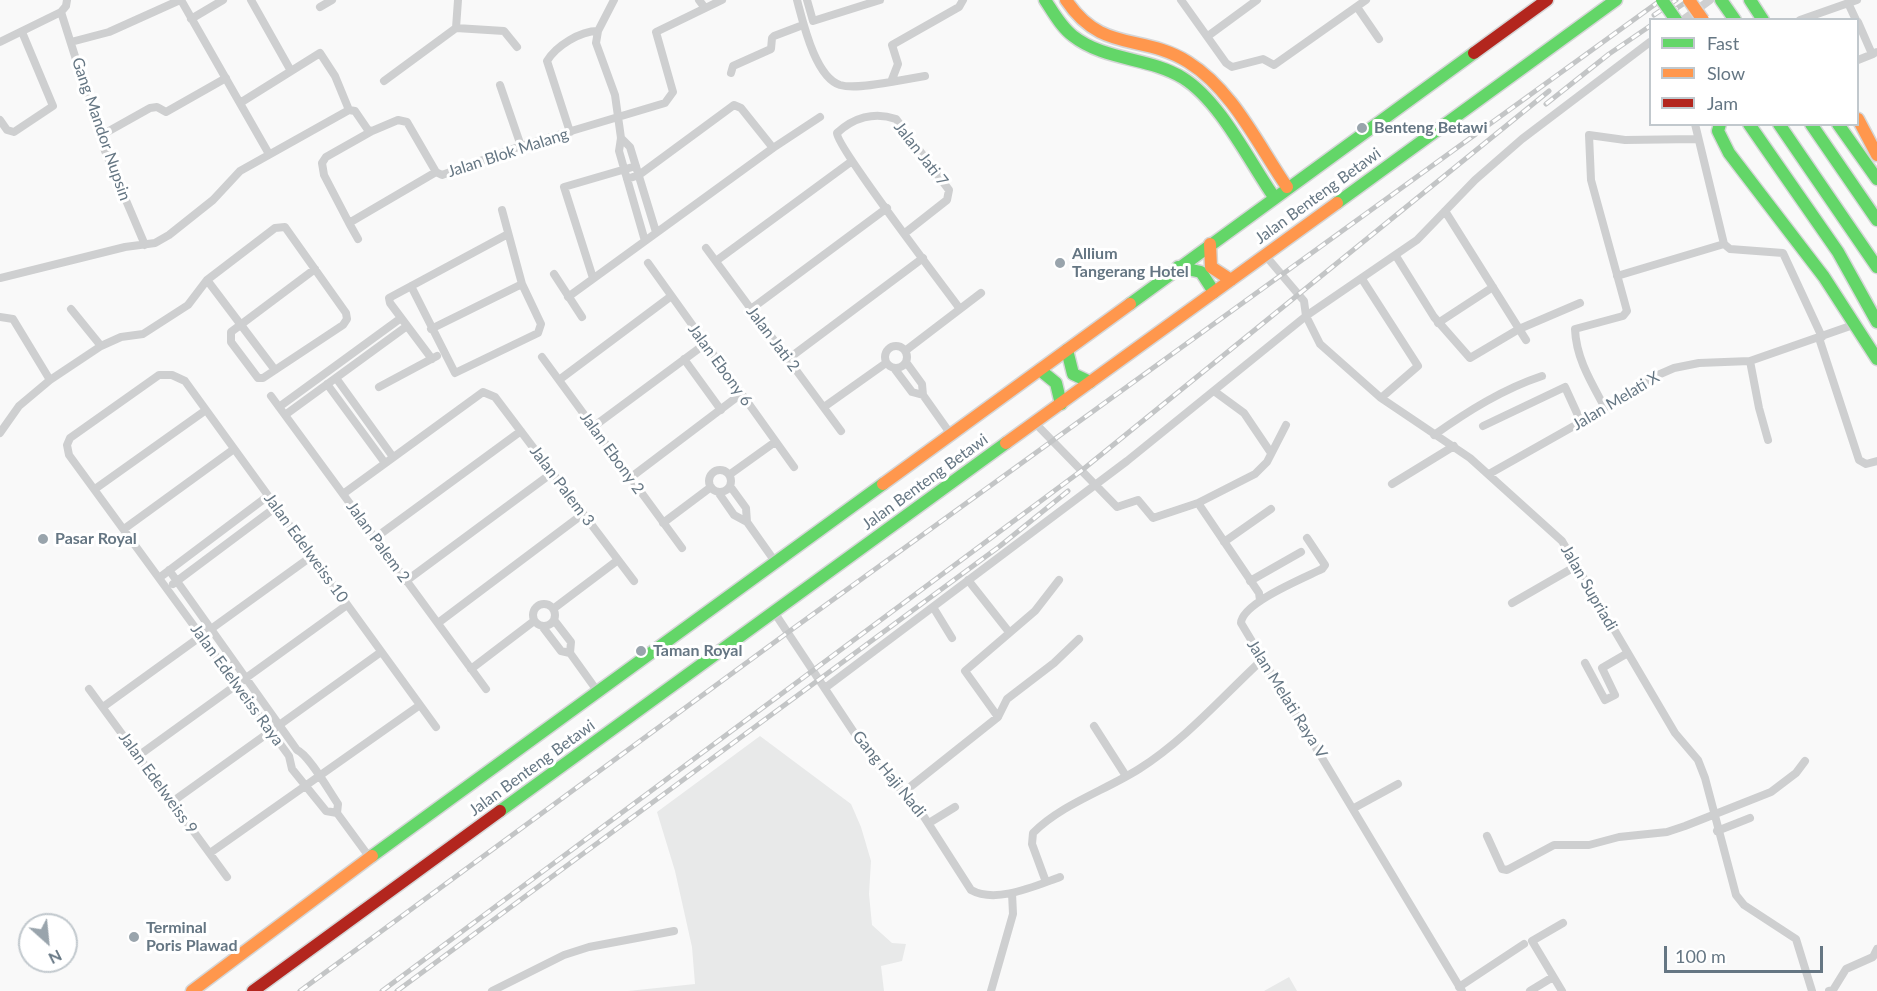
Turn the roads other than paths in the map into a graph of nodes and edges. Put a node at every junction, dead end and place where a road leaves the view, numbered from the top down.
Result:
1 (67, 0) edge
2 (181, 0) edge
3 (224, 0) edge
4 (251, 0) edge
5 (332, 0) edge
6 (458, 0) edge
7 (614, 0) edge
8 (722, 0) edge
9 (797, 0) edge
10 (807, 0) edge
11 (879, 0) edge
12 (964, 0) edge
13 (1045, 0) edge
14 (1066, 0) edge
15 (1181, 0) edge
16 (1257, 0) edge
17 (1366, 0) edge
18 (1547, 0) edge
19 (1616, 0) edge
20 (1662, 0) edge
21 (1689, 0) edge
22 (1710, 0) edge
23 (1721, 0) edge
24 (1750, 0) edge
25 (1853, 2) edge
26 (702, 4) edge
27 (320, 7) dead end
28 (1357, 7) junction
29 (61, 12) junction
30 (1077, 16) junction
31 (1675, 18) edge
32 (1686, 18) edge
33 (1702, 18) edge
34 (1734, 18) edge
35 (1762, 18) edge
36 (1806, 18) edge
37 (1856, 18) edge
38 (191, 19) junction
39 (803, 25) junction
40 (1062, 25) junction
41 (1859, 25) edge
42 (456, 28) junction
43 (598, 31) junction
44 (22, 32) junction
45 (1208, 36) junction
46 (1379, 39) dead end
47 (0, 42) edge
48 (71, 42) junction
49 (1649, 43) edge
50 (517, 47) dead end
51 (1875, 53) edge
52 (1859, 59) edge
53 (291, 71) junction
54 (731, 73) dead end
55 (925, 75) dead end
56 (226, 78) junction
57 (384, 81) dead end
58 (891, 82) junction
59 (500, 85) dead end
60 (240, 103) junction
61 (350, 110) junction
62 (820, 117) dead end
63 (619, 119) junction
64 (0, 120) edge
65 (1859, 123) edge
66 (1695, 126) edge
67 (1719, 126) edge
68 (1750, 126) edge
69 (1812, 126) edge
70 (1839, 126) edge
71 (1782, 129) edge
72 (372, 131) junction
73 (570, 132) junction
74 (100, 136) junction
75 (621, 138) junction
76 (1697, 139) junction
77 (521, 146) junction
78 (773, 148) junction
79 (1261, 150) junction
80 (269, 154) junction
81 (1877, 155) edge
82 (1247, 160) junction
83 (852, 161) junction
84 (636, 166) junction
85 (624, 169) junction
86 (436, 172) junction
87 (639, 175) junction
88 (627, 179) junction
89 (1877, 179) edge
90 (1287, 187) junction
91 (1274, 197) junction
92 (887, 208) junction
93 (502, 210) dead end
94 (1445, 211) junction
95 (1877, 220) edge
96 (349, 223) junction
97 (656, 232) junction
98 (904, 233) junction
99 (508, 234) junction
100 (358, 239) dead end
101 (645, 241) junction
102 (1210, 244) junction
103 (1724, 244) junction
104 (145, 245) junction
105 (706, 248) dead end
106 (1265, 255) junction
107 (1396, 256) junction
108 (923, 258) junction
109 (716, 261) junction
110 (648, 263) dead end
111 (1178, 267) junction
112 (1877, 267) edge
113 (315, 269) junction
114 (554, 274) dead end
115 (1617, 276) junction
116 (0, 278) edge
117 (593, 278) junction
118 (1362, 279) junction
119 (207, 280) junction
120 (1231, 280) junction
121 (522, 284) junction
122 (411, 286) junction
123 (1493, 287) junction
124 (1214, 292) junction
125 (981, 293) dead end
126 (568, 297) junction
127 (670, 297) junction
128 (1580, 303) dead end
129 (71, 309) dead end
130 (751, 309) junction
131 (960, 309) junction
132 (1306, 316) junction
133 (0, 317) edge
134 (582, 317) dead end
135 (401, 318) junction
136 (240, 322) junction
137 (1877, 322) edge
138 (1438, 323) junction
139 (1856, 324) junction
140 (407, 326) junction
141 (432, 329) junction
142 (1520, 329) junction
143 (1820, 337) junction
144 (1526, 340) dead end
145 (705, 344) junction
146 (101, 346) junction
147 (1067, 350) junction
148 (905, 351) junction
149 (443, 353) junction
150 (542, 357) dead end
151 (432, 359) junction
152 (684, 359) junction
153 (788, 359) junction
154 (1877, 359) edge
155 (1750, 361) junction
156 (906, 362) junction
157 (890, 366) junction
158 (275, 370) junction
159 (1040, 370) junction
160 (1542, 376) dead end
161 (336, 378) junction
162 (50, 380) junction
163 (559, 380) junction
164 (1090, 382) junction
165 (327, 384) junction
166 (379, 387) dead end
167 (1214, 391) junction
168 (741, 394) junction
169 (922, 395) junction
170 (270, 396) dead end
171 (1381, 398) junction
172 (1061, 404) junction
173 (824, 407) junction
174 (1605, 408) junction
175 (206, 410) junction
176 (721, 410) junction
177 (282, 411) junction
178 (1581, 422) junction
179 (1035, 423) junction
180 (1286, 425) dead end
181 (1483, 426) dead end
182 (593, 427) junction
183 (520, 431) junction
184 (841, 431) dead end
185 (0, 433) edge
186 (1434, 435) junction
187 (952, 436) junction
188 (1768, 440) dead end
189 (775, 442) junction
190 (67, 445) joint
191 (1454, 446) junction
192 (234, 449) junction
193 (1271, 453) junction
194 (389, 460) junction
195 (1877, 461) edge
196 (794, 467) dead end
197 (552, 473) junction
198 (1489, 474) junction
199 (729, 475) junction
200 (630, 478) junction
201 (1095, 484) junction
202 (1392, 484) dead end
203 (730, 486) junction
204 (95, 489) junction
205 (714, 490) junction
206 (343, 494) junction
207 (268, 496) junction
208 (1198, 503) junction
209 (276, 507) junction
210 (1270, 509) dead end
211 (583, 514) junction
212 (747, 522) junction
213 (663, 523) junction
214 (124, 530) junction
215 (375, 538) junction
216 (1307, 538) dead end
217 (1224, 542) junction
218 (682, 548) dead end
219 (1301, 552) dead end
220 (312, 556) junction
221 (618, 560) junction
222 (776, 563) junction
223 (1578, 565) junction
224 (169, 570) junction
225 (159, 578) junction
226 (406, 580) junction
227 (968, 580) junction
228 (1059, 580) dead end
229 (177, 581) junction
230 (634, 581) dead end
231 (1250, 581) junction
232 (167, 589) junction
233 (1260, 600) junction
234 (1512, 603) dead end
235 (347, 605) junction
236 (933, 607) junction
237 (553, 609) junction
238 (774, 612) junction
239 (554, 620) junction
240 (438, 623) junction
241 (538, 624) junction
242 (212, 628) junction
243 (1009, 632) junction
244 (201, 636) junction
245 (952, 638) dead end
246 (1079, 639) dead end
247 (381, 652) junction
248 (570, 653) junction
249 (1626, 654) junction
250 (1263, 659) junction
251 (1585, 663) dead end
252 (471, 669) junction
253 (247, 678) junction
254 (237, 685) junction
255 (825, 688) junction
256 (89, 689) dead end
257 (486, 689) dead end
258 (598, 692) junction
259 (420, 705) junction
260 (102, 707) junction
261 (998, 717) junction
262 (280, 725) junction
263 (1094, 726) dead end
264 (436, 727) dead end
265 (270, 731) junction
266 (138, 756) junction
267 (1805, 761) dead end
268 (318, 776) junction
269 (1126, 776) junction
270 (306, 784) junction
271 (1398, 784) dead end
272 (904, 791) junction
273 (172, 802) junction
274 (955, 807) dead end
275 (1354, 808) junction
276 (337, 813) junction
277 (1713, 814) junction
278 (1750, 818) dead end
279 (929, 823) junction
280 (1718, 831) junction
281 (1487, 836) dead end
282 (210, 853) junction
283 (370, 858) junction
284 (226, 877) dead end
285 (1060, 877) dead end
286 (1046, 882) junction
287 (1012, 893) junction
288 (1563, 923) dead end
289 (674, 931) dead end
290 (1524, 944) dead end
291 (1877, 949) edge
292 (1553, 977) junction
293 (1461, 989) edge
294 (192, 991) edge
295 (253, 991) edge
296 (492, 991) edge
297 (991, 991) edge
298 (1530, 991) edge
299 (1562, 991) edge
300 (1812, 991) edge
301 (1829, 991) edge

1 - 29 street
2 - 38 street
2 - 48 street
3 - 38 street
4 - 53 street
5 - 27 street
6 - 42 street
7 - 43 street
8 - 26 street, Jalan Blok Malang
9 - 39 street
10 - 11 street
12 - 58 street
13 - 40 main road
14 - 30 main road
15 - 45 street
16 - 45 street
17 - 28 street
18 - 90 main road, Jalan Benteng Betawi
19 - 106 main road, Jalan Benteng Betawi
20 - 31 main road, bridge
21 - 33 main road, bridge
22 - 32 street
23 - 34 main road
24 - 35 main road
25 - 36 street
25 - 37 street
26 - 63 street, Jalan Blok Malang
28 - 45 street
28 - 46 street
29 - 44 street
29 - 48 street, Gang Mandor Nupsin
30 - 40 main road
30 - 79 main road
38 - 56 street
39 - 54 street
39 - 58 street
40 - 82 main road
41 - 51 street
42 - 50 street
42 - 57 street
43 - 63 street
43 - 73 street
44 - 47 street
44 - 64 street
48 - 74 street, Gang Mandor Nupsin
49 - 94 street
51 - 52 street
53 - 60 street
53 - 61 street
55 - 58 street
56 - 60 street
56 - 74 street
59 - 77 street
60 - 80 street
61 - 72 street
61 - 80 street
62 - 78 street
63 - 73 street, Jalan Blok Malang
63 - 75 street
65 - 81 main road
66 - 76 street
67 - 139 main road
68 - 137 main road
69 - 95 main road
70 - 89 main road
71 - 112 main road
72 - 86 street, Jalan Blok Malang
72 - 96 street
73 - 77 street, Jalan Blok Malang
74 - 104 street, Gang Mandor Nupsin
75 - 84 street
75 - 85 street
76 - 103 street
76 - 115 street
77 - 86 street, Jalan Blok Malang
78 - 87 street
78 - 97 street
79 - 82 main road
79 - 90 main road
80 - 104 street
82 - 91 main road
83 - 92 street
83 - 98 street, Jalan Jati 7
83 - 109 street
84 - 85 street
84 - 87 street
85 - 88 street
85 - 117 street
86 - 96 street
87 - 88 street
87 - 97 street
88 - 101 street
90 - 91 main road, Jalan Benteng Betawi
91 - 102 main road, Jalan Benteng Betawi
92 - 98 street
92 - 130 street
93 - 99 street
94 - 107 street
94 - 123 street
96 - 100 street
97 - 101 street
98 - 108 street
99 - 121 street
99 - 122 street
101 - 117 street
102 - 111 main road, Jalan Benteng Betawi
102 - 120 main road
103 - 115 street
103 - 143 street
104 - 116 street
105 - 109 street, Jalan Jati 2
106 - 120 main road, Jalan Benteng Betawi
106 - 132 street, Jalan Supriadi
107 - 118 street
107 - 138 street
108 - 131 street
108 - 153 street
109 - 130 street, Jalan Jati 2
110 - 127 street, Jalan Ebony 6
111 - 124 main road
111 - 147 main road, Jalan Benteng Betawi
113 - 119 street
113 - 136 street
113 - 158 street
114 - 126 street
115 - 174 street
117 - 126 street
118 - 132 street
118 - 171 street
119 - 136 street
119 - 146 street
120 - 124 main road, Jalan Benteng Betawi
121 - 141 street
121 - 149 street
122 - 135 street
122 - 141 street
123 - 138 street
123 - 142 street
124 - 164 main road, Jalan Benteng Betawi
125 - 131 street
126 - 134 street
127 - 145 street, Jalan Ebony 6
127 - 163 street
128 - 142 street
129 - 146 street
130 - 153 street, Jalan Jati 2
131 - 148 street
132 - 167 street
132 - 171 street, Jalan Supriadi
133 - 162 street
135 - 140 street
135 - 177 street
136 - 158 street
136 - 158 street
138 - 142 street
139 - 143 street, Jalan Melati X
139 - 154 main road
140 - 151 street
140 - 161 street
141 - 149 street
142 - 144 street
143 - 155 street, Jalan Melati X
143 - 195 street
145 - 152 street
145 - 168 street, Jalan Ebony 6
146 - 162 street
147 - 159 main road, Jalan Benteng Betawi
147 - 164 main road
148 - 156 street
148 - 157 street
149 - 151 street
150 - 163 street, Jalan Ebony 2
151 - 166 street
152 - 176 street
152 - 182 street
153 - 173 street, Jalan Jati 2
155 - 174 street, Jalan Melati X
155 - 188 street
156 - 157 street
156 - 169 street
157 - 169 street
157 - 173 street
159 - 172 main road
159 - 187 main road, Jalan Benteng Betawi
160 - 186 street
161 - 165 street
161 - 194 street
162 - 185 street
163 - 182 street, Jalan Ebony 2
164 - 172 main road, Jalan Benteng Betawi
165 - 177 street
165 - 194 street
167 - 193 street
167 - 201 street
168 - 176 street
168 - 189 street, Jalan Ebony 6
169 - 187 street
170 - 177 street, Jalan Palem 2
171 - 186 street, Jalan Supriadi
172 - 179 main road, Jalan Benteng Betawi
173 - 184 street, Jalan Jati 2
174 - 178 street, Jalan Melati X
175 - 190 street, Jalan Edelweiss 10
175 - 192 street, Jalan Edelweiss 10
175 - 204 street
176 - 200 street
177 - 206 street, Jalan Palem 2
178 - 181 street
178 - 198 street, Jalan Melati X
179 - 201 street
179 - 238 main road, Jalan Benteng Betawi
180 - 193 street
182 - 200 street, Jalan Ebony 2
183 - 194 street, Jalan Palem 3
183 - 197 street, Jalan Palem 3
183 - 215 street
186 - 191 street, Jalan Supriadi
187 - 222 main road, Jalan Benteng Betawi
189 - 196 street, Jalan Ebony 6
189 - 199 street
190 - 204 street, Jalan Edelweiss Raya
191 - 198 street, Jalan Supriadi
191 - 202 street
192 - 207 street, Jalan Edelweiss 10
192 - 214 street
193 - 208 street
194 - 206 street
197 - 211 street, Jalan Palem 3
197 - 226 street
198 - 223 street, Jalan Supriadi
199 - 203 street
199 - 205 street
200 - 213 street, Jalan Ebony 2
201 - 208 street
201 - 227 street
203 - 205 street
203 - 212 street
204 - 214 street, Jalan Edelweiss Raya
205 - 212 street
205 - 213 street
206 - 215 street, Jalan Palem 2
207 - 209 street, Jalan Edelweiss 10
207 - 224 street
208 - 217 street
209 - 220 street, Jalan Edelweiss 10
209 - 229 street
210 - 217 street
211 - 221 street, Jalan Palem 3
211 - 240 street
212 - 222 street
213 - 218 street, Jalan Ebony 2
214 - 225 street, Jalan Edelweiss Raya
215 - 226 street, Jalan Palem 2
216 - 233 street
217 - 231 street
219 - 231 street
220 - 235 street, Jalan Edelweiss 10
220 - 242 street
221 - 230 street, Jalan Palem 3
221 - 237 street
222 - 258 main road, Jalan Benteng Betawi
223 - 234 street
223 - 249 street, Jalan Supriadi
224 - 225 street
224 - 229 street, Jalan Edelweiss Raya
225 - 232 street, Jalan Edelweiss Raya
226 - 240 street, Jalan Palem 2
227 - 236 street
227 - 243 street
228 - 243 street
229 - 232 street
229 - 242 street, Jalan Edelweiss Raya
231 - 233 street
232 - 244 street, Jalan Edelweiss Raya
233 - 250 street, Jalan Melati Raya V
235 - 247 street, Jalan Edelweiss 10
235 - 253 street
236 - 245 street
236 - 255 street
237 - 239 street
237 - 241 street
238 - 255 street, Gang Haji Nadi
238 - 295 main road, Jalan Benteng Betawi
239 - 241 street
239 - 248 street
240 - 252 street, Jalan Palem 2
241 - 248 street
241 - 252 street
242 - 244 street
242 - 253 street, Jalan Edelweiss Raya
243 - 261 street
244 - 254 street, Jalan Edelweiss Raya
244 - 260 street
246 - 261 street
247 - 259 street, Jalan Edelweiss 10
247 - 262 street
248 - 258 street
249 - 251 street
249 - 277 street, Jalan Supriadi
250 - 269 street
250 - 275 street, Jalan Melati Raya V
252 - 257 street, Jalan Palem 2
253 - 254 street
253 - 262 street, Jalan Edelweiss Raya
254 - 265 street, Jalan Edelweiss Raya
254 - 266 street
255 - 272 street, Gang Haji Nadi
256 - 260 street, Jalan Edelweiss 9
258 - 283 main road, Jalan Benteng Betawi
259 - 264 street, Jalan Edelweiss 10
259 - 268 street
260 - 266 street, Jalan Edelweiss 9
261 - 272 street
262 - 265 street
262 - 268 street, Jalan Edelweiss Raya
263 - 269 street
265 - 270 street, Jalan Edelweiss Raya
265 - 273 street
266 - 273 street, Jalan Edelweiss 9
267 - 277 street
268 - 270 street
268 - 276 street, Jalan Edelweiss Raya
269 - 286 street
270 - 276 street, Jalan Edelweiss Raya
270 - 282 street
271 - 275 street
272 - 279 street, Gang Haji Nadi
273 - 282 street, Jalan Edelweiss 9
274 - 279 street
275 - 293 street, Jalan Melati Raya V
276 - 283 street, Jalan Edelweiss Raya
277 - 280 street, Jalan Supriadi
277 - 281 street
278 - 280 street
279 - 287 street, Gang Haji Nadi
280 - 300 street, Jalan Supriadi
282 - 284 street, Jalan Edelweiss 9
283 - 294 main road, Jalan Benteng Betawi
285 - 286 street, Gang Haji Nadi
286 - 287 street, Gang Haji Nadi
287 - 297 street
288 - 292 street
289 - 296 street
290 - 293 street
291 - 301 street
292 - 298 street
292 - 299 street

